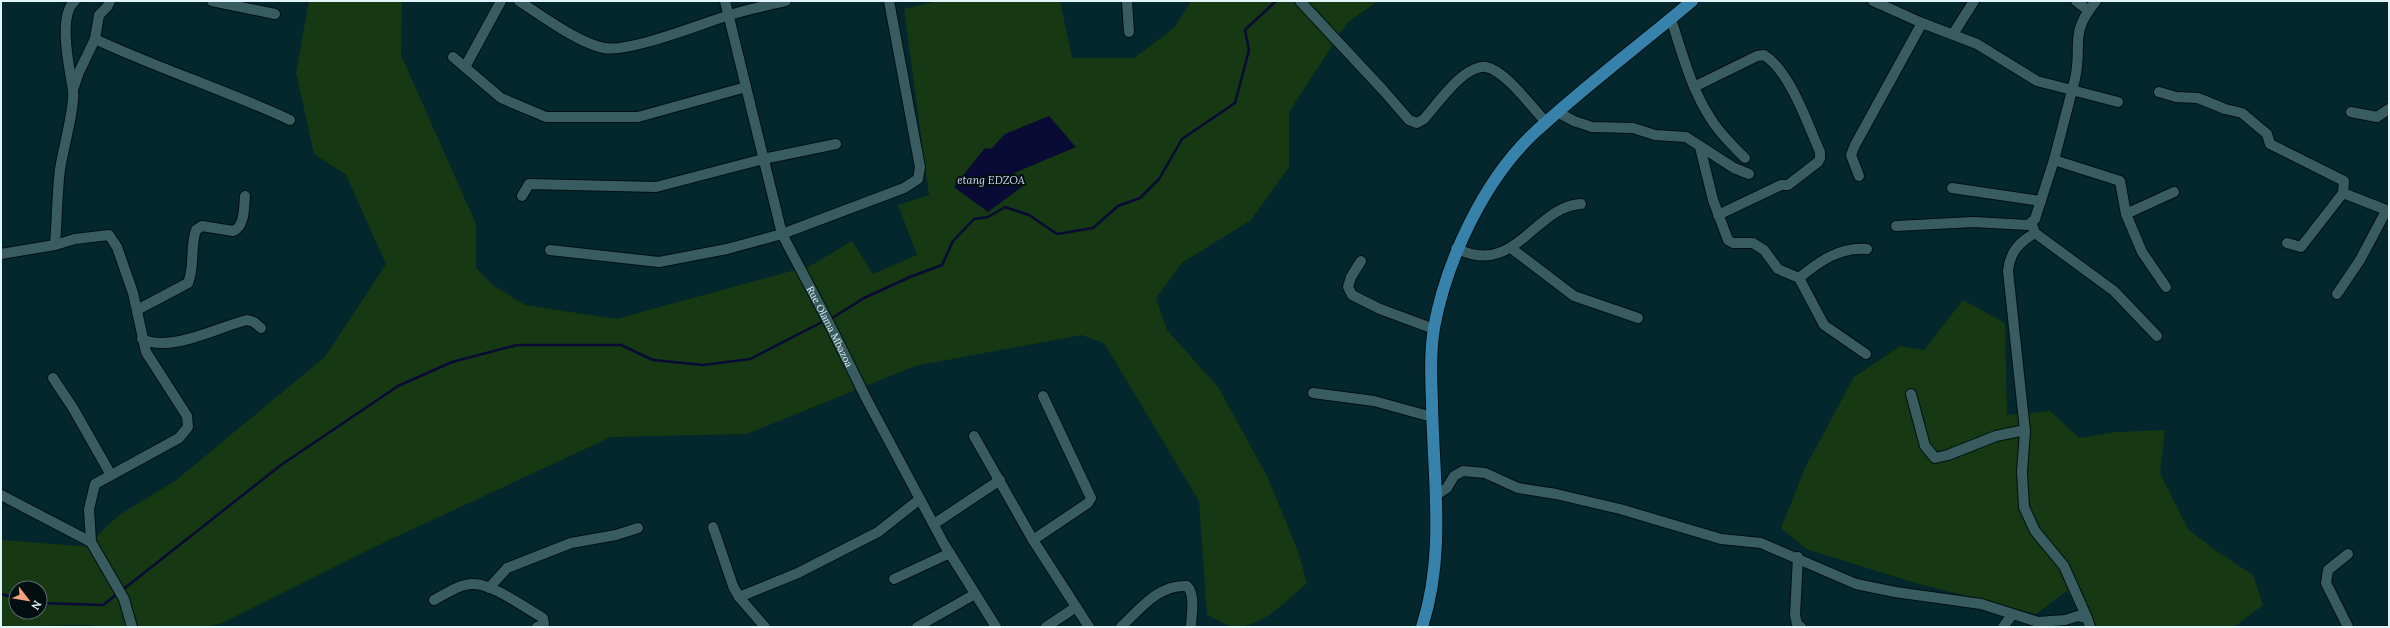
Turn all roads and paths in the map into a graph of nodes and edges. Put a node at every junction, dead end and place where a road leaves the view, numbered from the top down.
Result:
1 (75, 1) edge
2 (110, 1) edge
3 (212, 1) edge
4 (501, 1) edge
5 (519, 1) edge
6 (725, 1) edge
7 (786, 1) edge
8 (889, 1) edge
9 (1127, 1) edge
10 (1300, 1) edge
11 (1692, 1) edge
12 (1873, 1) edge
13 (1974, 1) edge
14 (2076, 1) edge
15 (2096, 1) edge
16 (2088, 6) edge
17 (275, 14) dead end
18 (729, 15) junction
19 (1671, 19) junction
20 (1922, 23) junction
21 (1129, 32) dead end
22 (1953, 34) junction
23 (95, 38) junction
24 (453, 57) dead end
25 (465, 67) junction
26 (746, 87) junction
27 (1694, 87) junction
28 (2072, 89) junction
29 (73, 92) junction
30 (2159, 92) dead end
31 (2118, 102) dead end
32 (2389, 109) edge
33 (1559, 112) junction
34 (2351, 112) dead end
35 (290, 120) dead end
36 (1547, 123) junction
37 (836, 144) dead end
38 (1700, 147) junction
39 (1745, 158) dead end
40 (763, 159) junction
41 (2054, 160) junction
42 (1749, 174) dead end
43 (1858, 176) dead end
44 (1952, 188) dead end
45 (2174, 192) dead end
46 (2343, 193) junction
47 (245, 196) dead end
48 (522, 196) dead end
49 (2041, 201) junction
50 (1581, 204) dead end
51 (2388, 211) edge
52 (2126, 214) junction
53 (1718, 215) junction
54 (1896, 226) dead end
55 (2033, 228) junction
56 (782, 234) junction
57 (2287, 243) dead end
58 (55, 245) junction
59 (1456, 248) junction
60 (1511, 248) junction
61 (1867, 248) dead end
62 (550, 250) dead end
63 (1, 254) edge
64 (1361, 261) dead end
65 (1799, 278) junction
66 (2166, 287) dead end
67 (2337, 294) dead end
68 (137, 310) junction
69 (1638, 318) dead end
70 (261, 328) dead end
71 (1434, 330) junction
72 (2157, 336) dead end
73 (142, 339) junction
74 (1866, 354) dead end
75 (53, 378) dead end
76 (1313, 393) dead end
77 (1911, 394) dead end
78 (1043, 396) dead end
79 (1432, 417) junction
80 (2025, 430) junction
81 (974, 436) dead end
82 (111, 474) junction
83 (1000, 480) junction
84 (1, 495) edge
85 (1436, 495) junction
86 (920, 499) junction
87 (934, 524) junction
88 (713, 527) dead end
89 (638, 528) dead end
90 (1033, 540) junction
91 (90, 542) junction
92 (950, 554) junction
93 (2348, 554) dead end
94 (1798, 557) junction
95 (894, 579) dead end
96 (489, 588) junction
97 (974, 594) junction
98 (739, 597) junction
99 (434, 600) dead end
100 (1076, 607) junction
101 (2012, 615) junction
102 (2088, 623) edge
103 (760, 625) edge
104 (132, 627) edge
105 (537, 627) edge
106 (916, 627) edge
107 (996, 627) edge
108 (1046, 627) edge
109 (1089, 627) edge
110 (1121, 627) edge
111 (1191, 627) edge
112 (1422, 627) edge
113 (1801, 627) edge
114 (2003, 627) edge
115 (2348, 627) edge

1 - 29 street
2 - 23 street
3 - 17 street
4 - 25 street
5 - 18 street
6 - 18 street, Rue Olama Mbazoa
7 - 18 street
8 - 56 street
9 - 21 street
10 - 36 street
11 - 19 main road
12 - 20 street
13 - 22 street
14 - 16 street
15 - 16 street
16 - 28 street
18 - 26 street, Rue Olama Mbazoa
19 - 27 street
19 - 33 main road
20 - 22 street
20 - 43 street
22 - 28 street
23 - 29 street
23 - 35 street
24 - 25 street
25 - 26 street
26 - 40 street, Rue Olama Mbazoa
27 - 39 street
27 - 53 street
28 - 31 street
28 - 41 street
29 - 58 street
30 - 46 street
32 - 34 street
33 - 36 main road
33 - 38 street
36 - 59 main road
37 - 40 street
38 - 42 street
38 - 53 street
40 - 48 street
40 - 56 street, Rue Olama Mbazoa
41 - 49 street
41 - 52 street
44 - 49 street
45 - 52 street
46 - 51 street
46 - 57 street
47 - 68 street
49 - 55 street
50 - 60 street
51 - 67 street
52 - 66 street
53 - 65 street
54 - 55 street
55 - 72 street
55 - 80 street
56 - 62 street
56 - 86 street, Rue Olama Mbazoa
58 - 63 street
58 - 68 street
59 - 60 street
59 - 71 main road
60 - 69 street
61 - 65 street
64 - 71 street
65 - 74 street
68 - 73 street
70 - 73 street
71 - 79 main road
73 - 82 street
75 - 82 street
76 - 79 street
77 - 80 street
78 - 90 street
79 - 85 main road
80 - 102 street
81 - 83 street
82 - 91 street
83 - 87 street
83 - 90 street
84 - 91 street
85 - 94 street
85 - 112 main road
86 - 87 street, Rue Olama Mbazoa
86 - 98 street
87 - 92 street, Rue Olama Mbazoa
88 - 98 street
89 - 96 street
90 - 100 street
91 - 104 street
92 - 95 street
92 - 97 street, Rue Olama Mbazoa
93 - 115 street
94 - 101 street
94 - 113 street
96 - 99 street
96 - 105 street
97 - 106 street
97 - 107 street, Rue Olama Mbazoa
98 - 103 street
100 - 108 street
100 - 109 street
101 - 102 street
101 - 114 street
110 - 111 street

